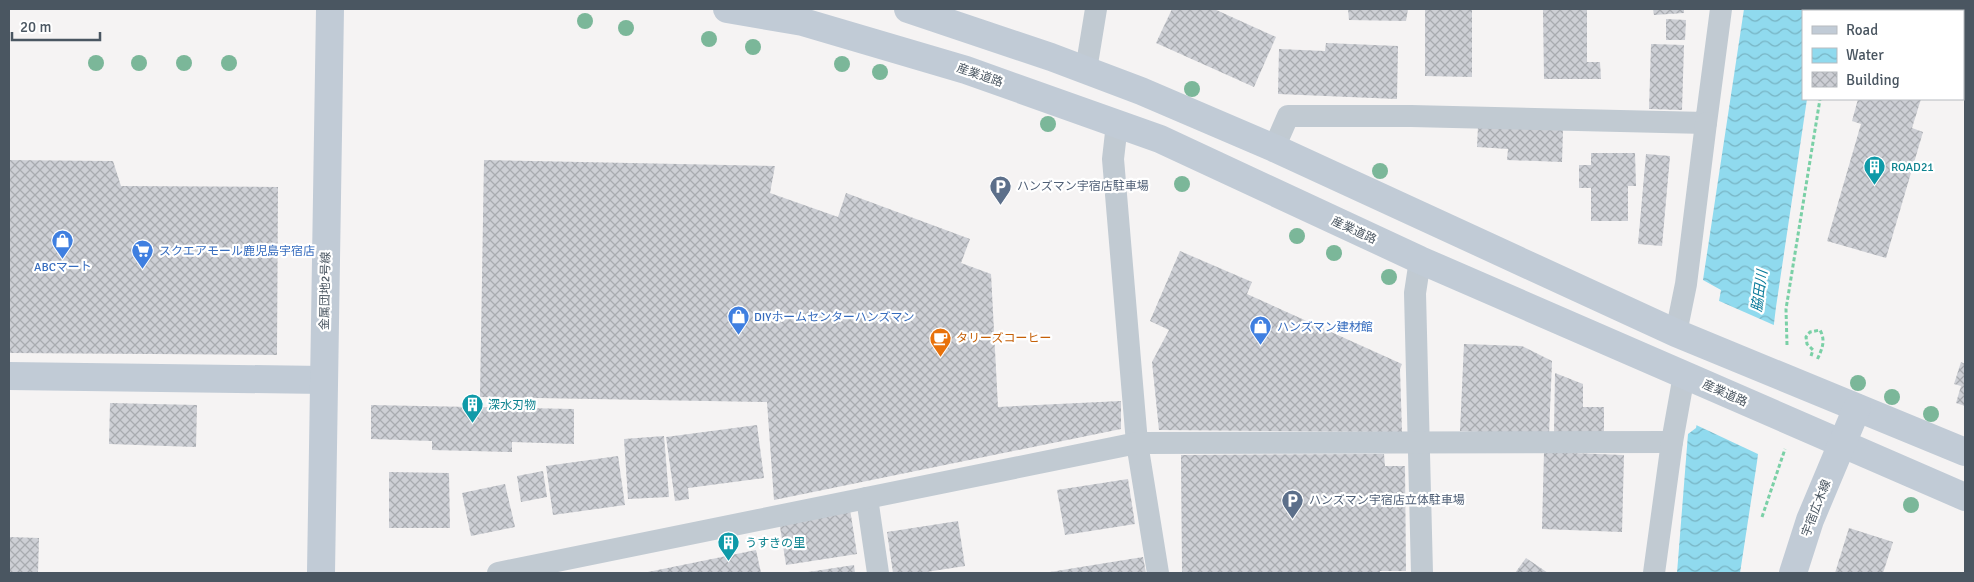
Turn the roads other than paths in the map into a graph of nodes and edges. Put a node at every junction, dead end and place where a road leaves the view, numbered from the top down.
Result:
1 (330, 9) edge
2 (727, 9) edge
3 (908, 9) edge
4 (1096, 9) edge
5 (1721, 9) edge
6 (1086, 70) junction
7 (1706, 123) junction
8 (1117, 124) junction
9 (1274, 148) junction
10 (1420, 260) junction
11 (1676, 333) junction
12 (1684, 375) junction
13 (9, 376) edge
14 (324, 380) junction
15 (1857, 408) junction
16 (1419, 441) junction
17 (1672, 442) junction
18 (1137, 443) junction
19 (1842, 445) junction
20 (1965, 452) edge
21 (1965, 497) edge
22 (867, 498) junction
23 (574, 566) edge
24 (321, 573) edge
25 (498, 573) edge
26 (878, 573) edge
27 (1158, 573) edge
28 (1422, 573) edge
29 (1654, 573) edge
30 (1793, 573) edge

1 - 14 main road, 金属団地2号線
2 - 8 main road, 産業道路
3 - 6 main road
4 - 6 street
5 - 7 street
6 - 9 main road
7 - 9 street
7 - 11 street
8 - 10 main road, 産業道路
8 - 18 street
9 - 11 main road
10 - 12 main road, 産業道路
10 - 16 street
11 - 15 main road
12 - 17 street
12 - 19 main road, 産業道路
13 - 14 main road
14 - 24 main road, 金属団地2号線
15 - 19 main road, 宇宿広木線
15 - 20 main road
16 - 17 street
16 - 18 street
16 - 28 street
17 - 29 street
18 - 22 street
18 - 27 street
19 - 21 main road, 産業道路
19 - 30 main road, 宇宿広木線
22 - 23 street
22 - 26 street
23 - 25 street

